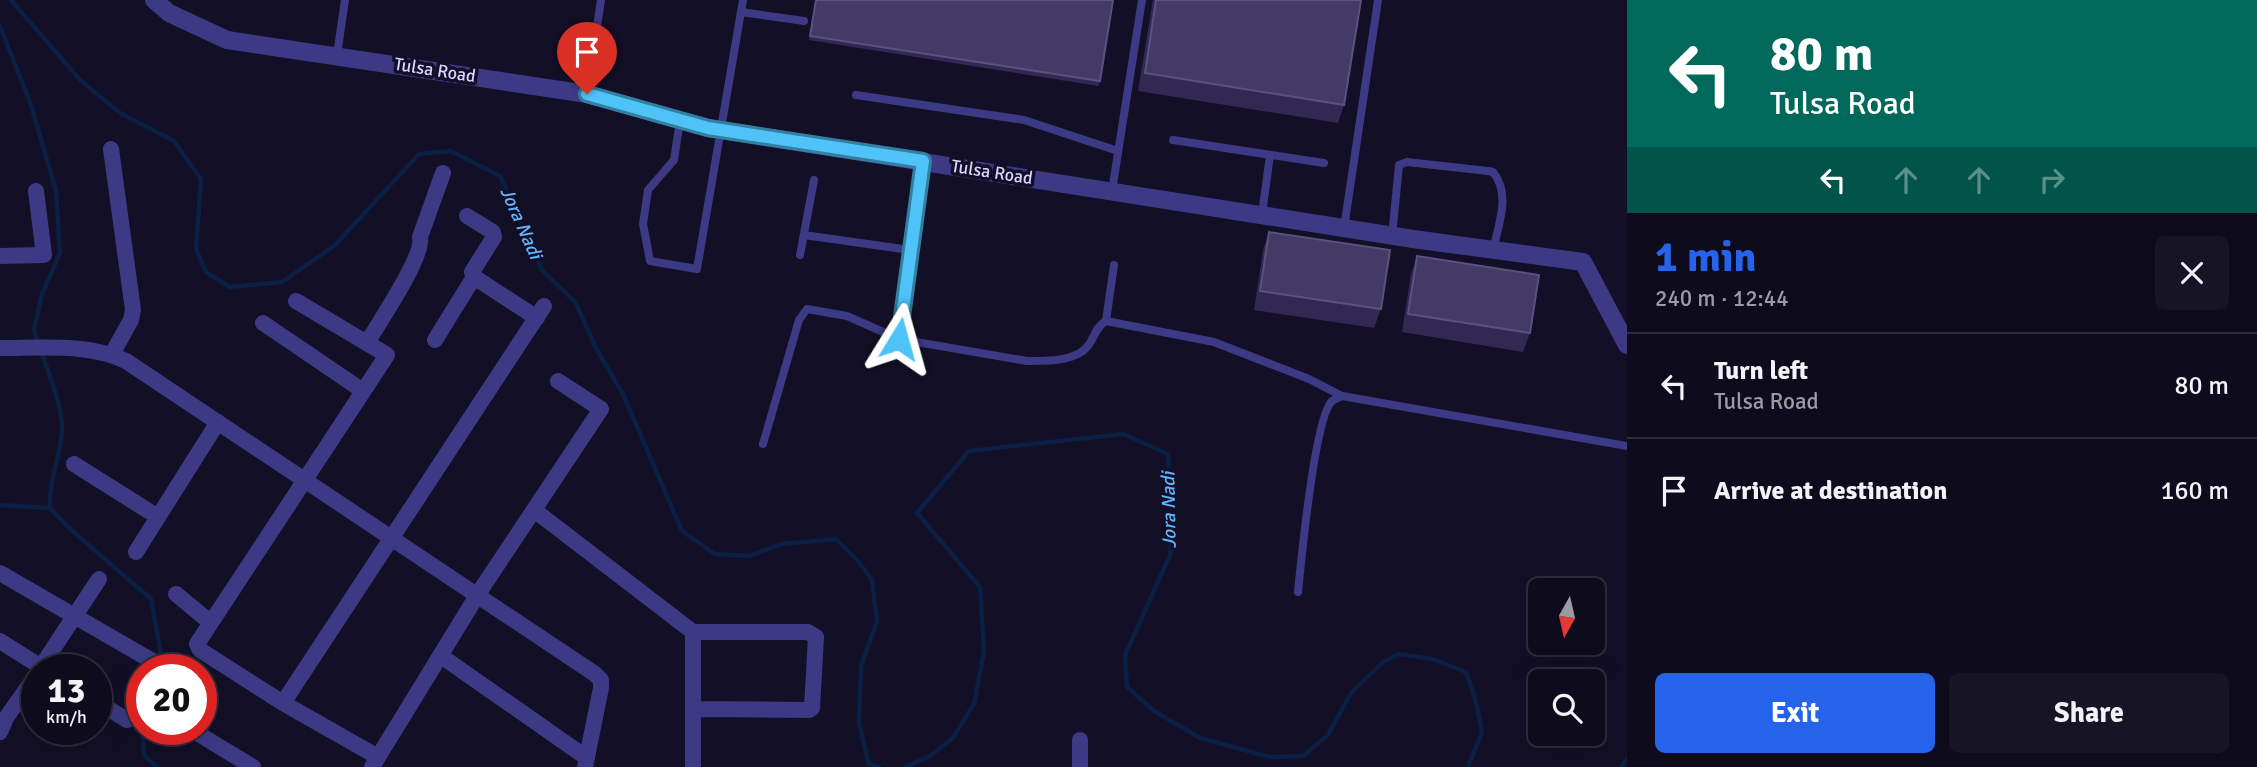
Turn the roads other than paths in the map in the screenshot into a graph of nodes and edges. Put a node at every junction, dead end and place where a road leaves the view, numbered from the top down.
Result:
1 (154, 0) edge
2 (345, 0) edge
3 (601, 0) edge
4 (743, 0) edge
5 (1142, 0) edge
6 (1378, 0) edge
7 (741, 12) junction
8 (804, 21) dead end
9 (337, 55) junction
10 (587, 94) junction
11 (856, 95) dead end
12 (680, 120) junction
13 (722, 131) junction
14 (1173, 140) dead end
15 (111, 149) dead end
16 (1118, 151) junction
17 (1270, 155) junction
18 (923, 161) junction
19 (1324, 163) dead end
20 (443, 173) dead end
21 (814, 180) dead end
22 (36, 191) dead end
23 (1112, 191) junction
24 (1262, 215) junction
25 (467, 216) dead end
26 (1344, 228) junction
27 (804, 235) junction
28 (1392, 236) junction
29 (911, 250) junction
30 (1493, 250) junction
31 (800, 255) dead end
32 (0, 256) edge
33 (1114, 265) dead end
34 (474, 277) junction
35 (296, 301) dead end
36 (1106, 321) junction
37 (262, 323) dead end
38 (899, 339) junction
39 (435, 341) dead end
40 (367, 343) junction
41 (1627, 345) edge
42 (0, 348) edge
43 (112, 354) junction
44 (558, 381) dead end
45 (363, 391) junction
46 (1342, 396) junction
47 (218, 422) junction
48 (763, 444) dead end
49 (1627, 446) edge
50 (74, 464) dead end
51 (304, 480) junction
52 (534, 510) junction
53 (158, 517) junction
54 (391, 537) junction
55 (136, 551) dead end
56 (0, 573) edge
57 (99, 579) dead end
58 (1298, 592) dead end
59 (177, 594) dead end
60 (478, 594) junction
61 (74, 616) junction
62 (210, 622) junction
63 (694, 632) junction
64 (0, 642) edge
65 (51, 654) edge
66 (139, 654) edge
67 (441, 656) junction
68 (21, 657) edge
69 (21, 697) edge
70 (283, 703) junction
71 (694, 709) junction
72 (2, 721) edge
73 (1080, 740) dead end
74 (217, 745) edge
75 (586, 762) edge
76 (377, 763) edge
77 (253, 767) edge
78 (694, 767) edge
79 (1080, 767) edge

1 - 9 street, Tulsa Road
2 - 9 lane
3 - 10 lane
4 - 7 lane
5 - 16 lane
6 - 26 lane
7 - 8 lane
7 - 13 lane
9 - 10 street, Tulsa Road
10 - 12 street, Tulsa Road
11 - 16 lane
12 - 13 street, Tulsa Road
12 - 13 lane
13 - 18 street, Tulsa Road
14 - 17 lane
15 - 43 street
16 - 23 lane
17 - 19 lane
17 - 24 lane
18 - 23 street, Tulsa Road
18 - 29 lane
20 - 40 street
21 - 27 lane
22 - 32 street
23 - 24 street, Tulsa Road
24 - 26 street, Tulsa Road
25 - 34 street
26 - 28 street, Tulsa Road
27 - 29 lane
27 - 31 lane
28 - 30 street, Tulsa Road
28 - 30 lane
29 - 38 lane
30 - 41 street, Tulsa Road
33 - 36 lane
34 - 39 street
34 - 54 street
35 - 40 street
36 - 38 lane
36 - 46 lane
37 - 45 street
38 - 48 lane
40 - 45 street
42 - 43 street
43 - 47 street
44 - 52 street
45 - 51 street
46 - 49 lane
46 - 58 lane
47 - 51 street
47 - 53 street
50 - 53 street
51 - 54 street
51 - 62 street
52 - 60 street
52 - 63 street
53 - 55 street
54 - 60 street
54 - 70 street
56 - 61 street
57 - 61 street
59 - 62 street
60 - 67 street
60 - 75 street
61 - 65 street
61 - 66 street
62 - 70 street
63 - 71 street
63 - 71 street
64 - 68 street
67 - 75 street
67 - 76 street
69 - 72 street
70 - 76 street
71 - 78 street
73 - 79 street
74 - 77 street

